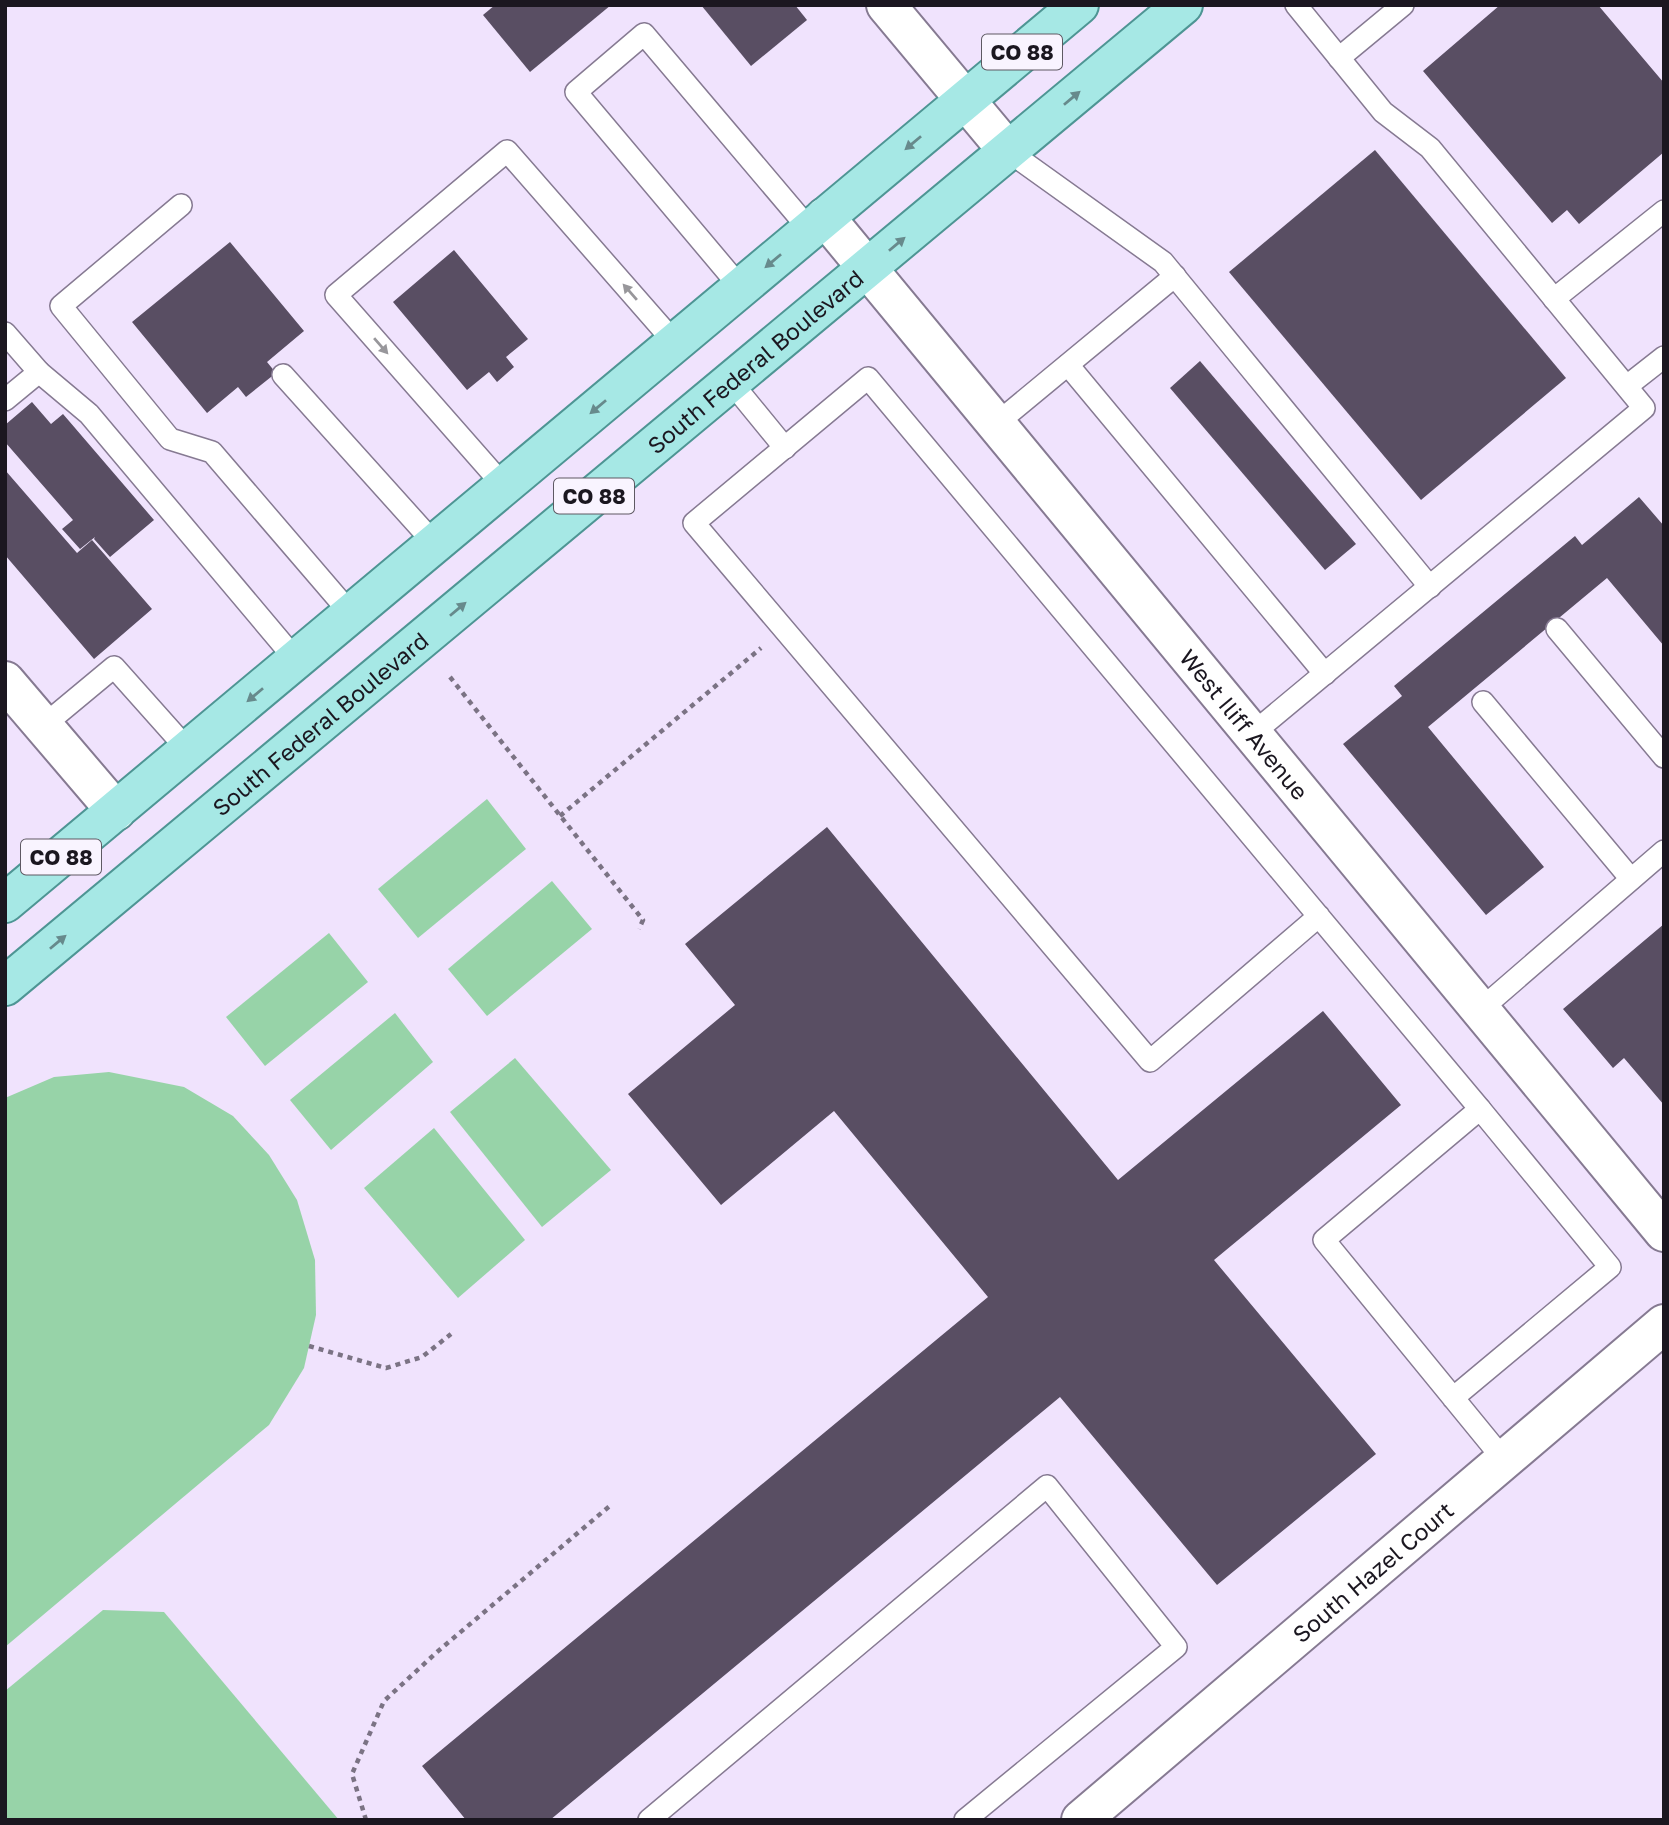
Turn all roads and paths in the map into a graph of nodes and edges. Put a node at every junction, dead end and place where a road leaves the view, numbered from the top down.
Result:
1 (886, 5) edge
2 (1079, 5) edge
3 (1183, 5) edge
4 (1296, 5) edge
5 (1402, 5) edge
6 (1339, 58) junction
7 (966, 99) junction
8 (1008, 151) junction
9 (181, 205) dead end
10 (1664, 211) edge
11 (817, 224) junction
12 (867, 268) junction
13 (1175, 276) junction
14 (741, 288) junction
15 (1554, 299) junction
16 (5, 333) edge
17 (675, 343) junction
18 (1664, 357) edge
19 (1068, 365) junction
20 (39, 372) junction
21 (283, 375) dead end
22 (731, 382) junction
23 (1627, 386) junction
24 (5, 400) edge
25 (996, 424) junction
26 (785, 448) junction
27 (504, 486) junction
28 (435, 544) junction
29 (1430, 587) junction
30 (351, 614) junction
31 (784, 629) junction
32 (1557, 629) dead end
33 (296, 660) junction
34 (1325, 674) junction
35 (450, 677) dead end
36 (5, 681) edge
37 (1483, 702) dead end
38 (43, 726) junction
39 (1252, 734) junction
40 (188, 750) junction
41 (1664, 757) edge
42 (116, 811) junction
43 (560, 816) junction
44 (1664, 851) edge
45 (1631, 879) junction
46 (5, 904) edge
47 (1318, 916) junction
48 (639, 929) dead end
49 (5, 986) edge
50 (1480, 1010) junction
51 (1480, 1109) junction
52 (1664, 1232) edge
53 (1664, 1324) edge
54 (451, 1334) dead end
55 (309, 1346) dead end
56 (1453, 1398) junction
57 (1504, 1460) junction
58 (612, 1504) dead end
59 (969, 1819) edge
60 (366, 1820) edge
61 (649, 1820) edge
62 (1081, 1820) edge

1 - 7 street
2 - 7 main road, CO 88
8 -> 3 main road, South Federal Boulevard / CO 88
4 - 6 lane
5 - 6 lane
6 - 15 lane
7 - 8 street
7 -> 11 main road, CO 88
12 -> 8 main road, South Federal Boulevard / CO 88
8 - 13 lane
9 - 30 lane
10 - 15 lane
11 - 12 street, West Iliff Avenue
11 -> 14 main road, CO 88
11 - 14 lane
12 - 22 main road, South Federal Boulevard / CO 88
12 - 25 street, West Iliff Avenue
13 - 19 lane
13 - 29 lane
14 - 17 main road, CO 88
15 - 23 lane
16 - 20 lane
17 -> 27 main road, CO 88
17 -> 27 lane
18 - 23 lane
19 - 25 lane
19 - 34 lane
20 - 24 lane
20 - 33 lane
21 - 28 lane
22 - 26 lane
49 -> 22 main road, South Federal Boulevard / CO 88
23 - 29 lane
25 - 39 street, West Iliff Avenue
26 - 31 lane
26 - 47 lane
27 - 28 main road, CO 88
28 - 30 main road, CO 88
29 - 34 lane
30 - 33 main road, CO 88
31 - 43 path
31 - 47 lane
32 - 41 lane
33 -> 40 main road, CO 88
34 - 39 lane
35 - 43 path
36 - 38 street
37 - 45 lane
38 - 40 lane
38 - 42 street
39 - 50 street, West Iliff Avenue
40 - 42 main road, CO 88
42 - 46 main road, CO 88
43 - 48 path
44 - 45 lane
45 - 50 lane
47 - 51 lane
50 - 52 street, West Iliff Avenue
51 - 56 lane
51 - 56 lane
53 - 57 street, South Hazel Court
54 - 55 path
56 - 57 lane
57 - 62 street, South Hazel Court
58 - 60 path
59 - 61 lane

